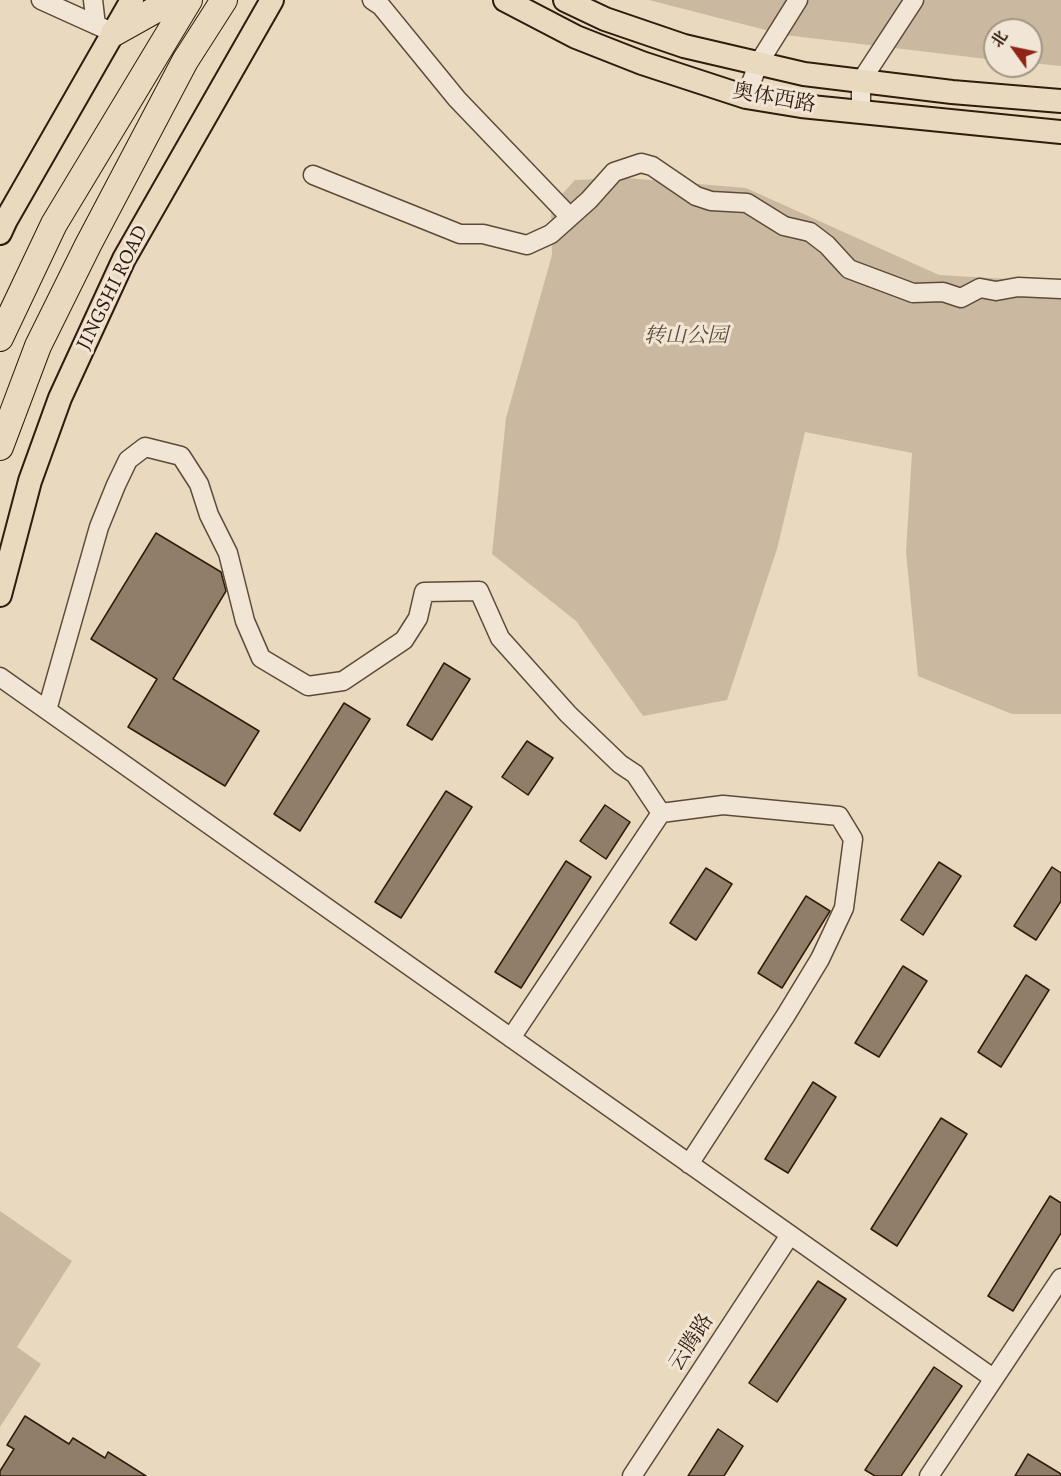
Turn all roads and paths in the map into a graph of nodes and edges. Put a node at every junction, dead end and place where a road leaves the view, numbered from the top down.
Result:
1 (41, 0) edge
2 (93, 0) edge
3 (132, 0) edge
4 (173, 0) edge
5 (189, 0) edge
6 (224, 0) edge
7 (272, 0) edge
8 (372, 0) edge
9 (505, 0) edge
10 (566, 0) edge
11 (798, 0) edge
12 (914, 0) edge
13 (105, 29) junction
14 (758, 64) junction
15 (861, 81) junction
16 (746, 97) junction
17 (1061, 101) edge
18 (861, 111) junction
19 (1061, 132) edge
20 (313, 175) dead end
21 (570, 217) junction
22 (0, 233) edge
23 (1061, 289) edge
24 (0, 338) edge
25 (0, 447) edge
26 (0, 595) edge
27 (0, 677) edge
28 (47, 710) junction
29 (661, 813) junction
30 (511, 1038) junction
31 (689, 1164) junction
32 (790, 1235) junction
33 (1061, 1278) edge
34 (993, 1378) junction
35 (632, 1476) edge
36 (929, 1476) edge

1 - 13 street
2 - 13 street
3 - 13 main road
4 - 13 highway
5 - 24 highway
6 - 25 highway, JINGSHI ROAD
7 - 26 main road, JINGSHI ROAD
8 - 21 street
9 - 16 main road, 奥体西路
10 - 14 main road, 奥体西路
11 - 14 street
12 - 15 street
13 - 22 main road
14 - 15 main road, 奥体西路
14 - 16 street
15 - 17 main road, 奥体西路
15 - 18 street
16 - 18 main road, 奥体西路
18 - 19 main road, 奥体西路
20 - 21 street
21 - 23 street
27 - 28 street
28 - 29 street
28 - 30 street
29 - 30 street
29 - 31 street
30 - 31 street
31 - 32 street
32 - 34 street
32 - 35 street, 云腾路
33 - 34 street
34 - 36 street

